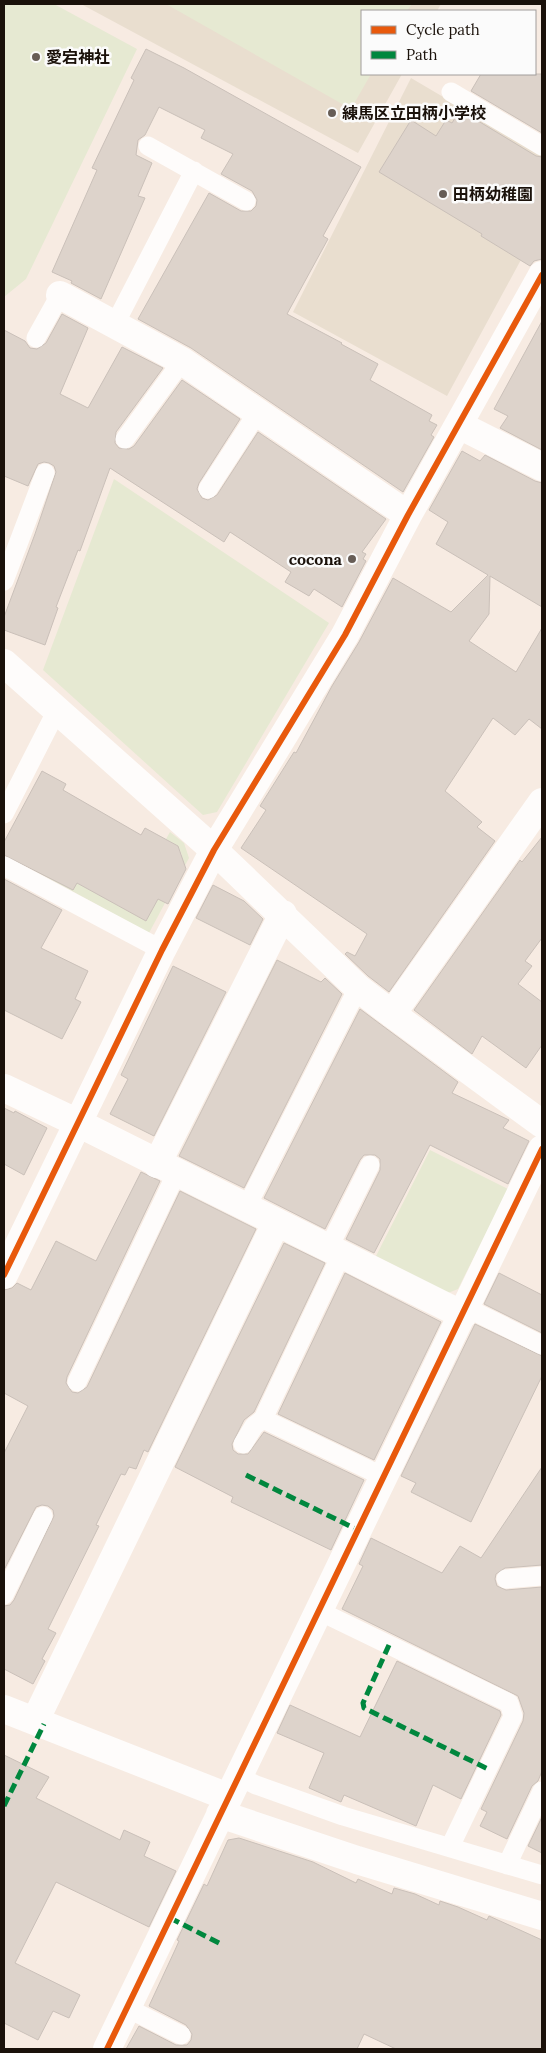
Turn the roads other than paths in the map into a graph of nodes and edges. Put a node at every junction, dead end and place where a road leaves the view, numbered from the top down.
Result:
1 (452, 92) dead end
2 (148, 146) dead end
3 (542, 146) edge
4 (194, 172) junction
5 (246, 201) dead end
6 (542, 275) edge
7 (60, 294) joint
8 (115, 324) junction
9 (36, 338) dead end
10 (182, 361) junction
11 (258, 412) junction
12 (458, 425) junction
13 (125, 439) dead end
14 (542, 466) edge
15 (45, 473) dead end
16 (208, 489) dead end
17 (408, 515) junction
18 (4, 581) edge
19 (4, 663) edge
20 (57, 710) junction
21 (542, 802) edge
22 (4, 814) edge
23 (214, 850) junction
24 (4, 866) edge
25 (283, 914) junction
26 (162, 950) junction
27 (358, 988) junction
28 (392, 1014) junction
29 (4, 1088) edge
30 (78, 1123) junction
31 (542, 1124) edge
32 (542, 1149) edge
33 (370, 1165) dead end
34 (167, 1169) junction
35 (246, 1208) junction
36 (276, 1223) junction
37 (334, 1252) junction
38 (4, 1275) edge
39 (465, 1311) junction
40 (542, 1345) edge
41 (77, 1382) dead end
42 (263, 1419) junction
43 (243, 1444) dead end
44 (384, 1477) junction
45 (43, 1516) dead end
46 (542, 1576) edge
47 (506, 1579) dead end
48 (4, 1595) edge
49 (319, 1611) junction
50 (4, 1709) edge
51 (35, 1720) junction
52 (542, 1791) edge
53 (229, 1795) junction
54 (450, 1848) junction
55 (507, 1865) junction
56 (542, 1874) edge
57 (542, 1916) edge
58 (127, 2008) junction
59 (181, 2035) dead end
60 (106, 2049) edge

1 - 3 lane
2 - 4 lane
4 - 5 lane
4 - 8 lane
6 - 12 street
7 - 8 street
7 - 9 lane
8 - 10 street
10 - 11 street
10 - 13 lane
11 - 16 lane
11 - 17 street
12 - 14 street
12 - 17 street
15 - 18 lane
17 - 23 street
19 - 20 street
20 - 22 lane
20 - 23 street
21 - 28 street
23 - 25 street
23 - 26 street
24 - 26 lane
25 - 27 street
25 - 34 street
26 - 30 street
27 - 28 street
27 - 35 lane
28 - 31 street
29 - 30 street
30 - 34 street
30 - 38 street
32 - 39 street
33 - 37 lane
34 - 35 street
34 - 41 lane
35 - 36 street
36 - 37 street
36 - 51 street
37 - 39 street
37 - 42 lane
39 - 40 lane
39 - 44 street
42 - 43 lane
42 - 44 lane
44 - 49 street
45 - 48 lane
46 - 47 lane
49 - 53 street
49 - 54 lane
50 - 51 street
51 - 53 street
52 - 55 lane
53 - 54 lane
53 - 57 street
53 - 58 street
54 - 55 lane
55 - 56 lane
58 - 59 lane
58 - 60 street

